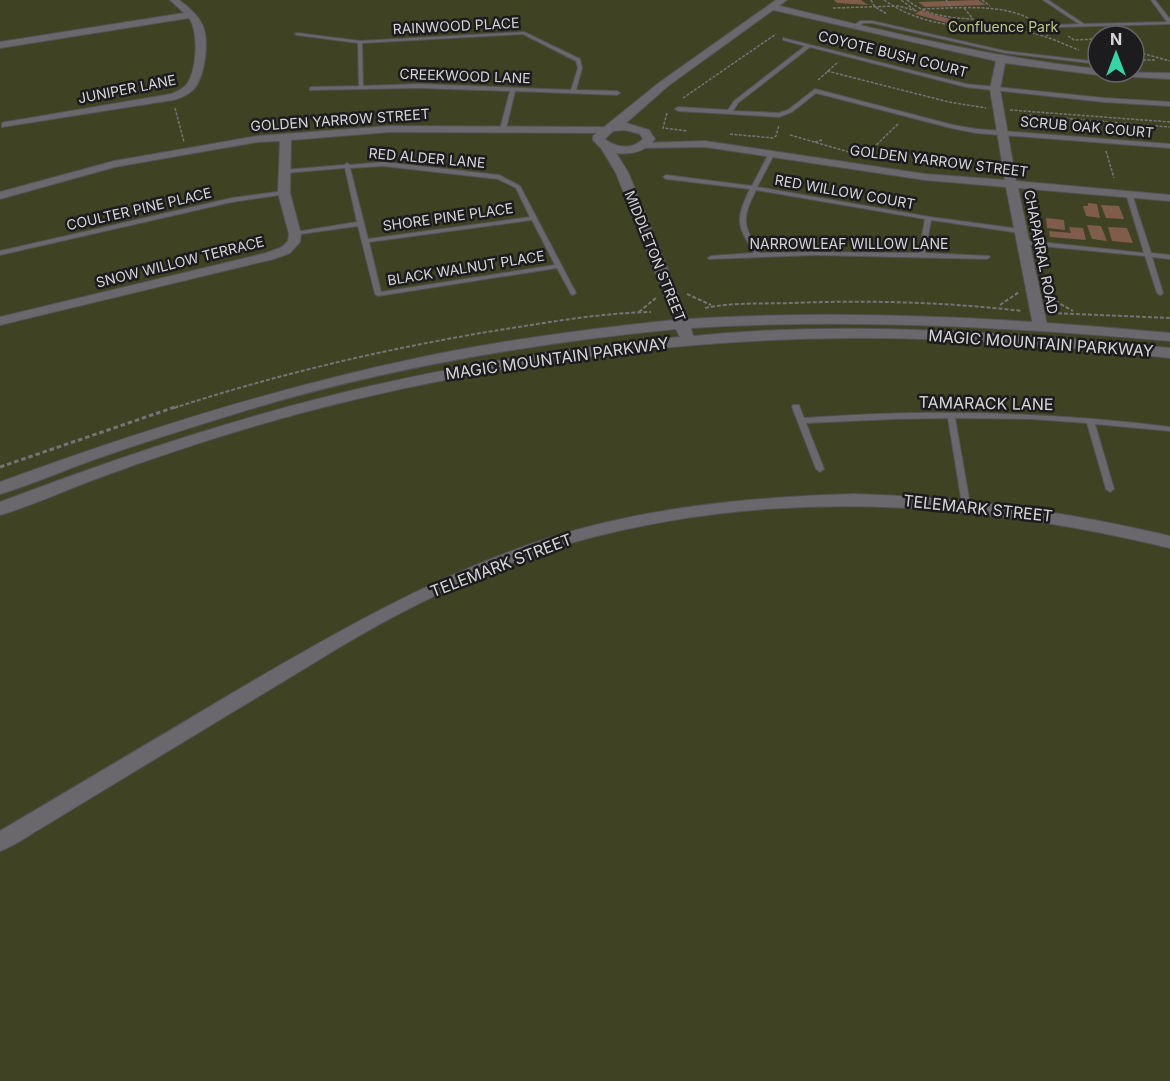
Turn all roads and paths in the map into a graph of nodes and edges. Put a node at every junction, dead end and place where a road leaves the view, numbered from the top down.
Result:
1 (174, 0) edge
2 (782, 0) edge
3 (884, 0) edge
4 (900, 0) edge
5 (906, 0) edge
6 (946, 0) edge
7 (982, 0) edge
8 (1045, 0) edge
9 (1153, 0) edge
10 (906, 4) junction
11 (911, 4) junction
12 (892, 6) junction
13 (899, 6) junction
14 (992, 7) junction
15 (772, 8) junction
16 (834, 8) dead end
17 (952, 8) junction
18 (964, 8) junction
19 (923, 9) junction
20 (191, 15) junction
21 (1170, 22) edge
22 (1083, 25) junction
23 (1059, 26) dead end
24 (782, 30) dead end
25 (297, 34) dead end
26 (1047, 37) junction
27 (785, 39) dead end
28 (360, 42) junction
29 (0, 45) edge
30 (809, 45) junction
31 (1084, 51) dead end
32 (847, 55) junction
33 (1146, 55) edge
34 (1003, 56) junction
35 (1146, 60) edge
36 (1161, 60) junction
37 (1170, 60) edge
38 (1086, 62) edge
39 (1086, 70) edge
40 (1146, 75) edge
41 (1170, 76) edge
42 (362, 86) junction
43 (312, 88) dead end
44 (996, 89) junction
45 (513, 90) junction
46 (816, 91) junction
47 (573, 92) junction
48 (617, 93) dead end
49 (173, 97) junction
50 (678, 101) dead end
51 (1170, 104) edge
52 (642, 105) junction
53 (678, 109) dead end
54 (668, 111) dead end
55 (730, 112) junction
56 (778, 115) junction
57 (907, 115) junction
58 (1025, 115) dead end
59 (6, 125) dead end
60 (1170, 127) edge
61 (503, 129) junction
62 (608, 129) junction
63 (643, 130) junction
64 (544, 132) junction
65 (692, 132) dead end
66 (1003, 132) junction
67 (723, 134) dead end
68 (790, 135) dead end
69 (286, 136) junction
70 (822, 140) dead end
71 (1102, 140) junction
72 (815, 142) junction
73 (705, 144) junction
74 (604, 145) junction
75 (1170, 146) edge
76 (640, 147) junction
77 (186, 150) junction
78 (772, 153) junction
79 (347, 165) junction
80 (285, 171) junction
81 (622, 172) junction
82 (666, 177) dead end
83 (1114, 178) dead end
84 (1012, 185) junction
85 (755, 188) junction
86 (284, 193) junction
87 (1130, 194) junction
88 (0, 196) edge
89 (1170, 198) edge
90 (533, 218) junction
91 (928, 220) junction
92 (359, 224) junction
93 (295, 234) junction
94 (1020, 236) junction
95 (366, 241) junction
96 (0, 253) edge
97 (758, 254) junction
98 (922, 255) junction
99 (1148, 255) junction
100 (987, 257) dead end
101 (1170, 257) edge
102 (711, 258) dead end
103 (558, 266) junction
104 (573, 293) dead end
105 (1160, 293) dead end
106 (1014, 297) dead end
107 (697, 298) dead end
108 (655, 299) dead end
109 (1051, 299) dead end
110 (998, 306) junction
111 (1021, 310) dead end
112 (659, 312) dead end
113 (1074, 312) junction
114 (1052, 313) dead end
115 (1170, 318) edge
116 (0, 321) edge
117 (1040, 325) junction
118 (685, 332) junction
119 (1170, 337) edge
120 (1170, 353) edge
121 (796, 407) dead end
122 (951, 415) junction
123 (1090, 420) junction
124 (802, 422) junction
125 (1170, 429) edge
126 (820, 469) dead end
127 (0, 488) edge
128 (1110, 489) dead end
129 (966, 504) junction
130 (0, 509) edge
131 (1170, 542) edge
132 (0, 842) edge

1 - 20 street, JUNIPER LANE
2 - 15 street
3 - 12 path
4 - 10 path
5 - 11 path
6 - 17 path
7 - 14 path
8 - 22 lane
9 - 21 lane
10 - 11 path
10 - 13 path
10 - 13 path
11 - 19 path
12 - 13 path
12 - 16 path
12 - 26 path
14 - 18 path
14 - 26 path
15 - 34 street
15 - 52 street
17 - 18 path
17 - 19 path
18 - 19 path
20 - 29 street
20 - 49 street, JUNIPER LANE
21 - 22 lane
22 - 23 lane
24 - 50 path
25 - 28 lane, RAINWOOD PLACE
26 - 31 path
27 - 30 lane, COYOTE BUSH COURT
28 - 42 lane
28 - 47 lane, RAINWOOD PLACE
30 - 32 lane, COYOTE BUSH COURT
30 - 55 lane
32 - 44 lane, COYOTE BUSH COURT
32 - 46 path
33 - 36 path
34 - 38 lane
34 - 39 street
34 - 44 street, CHAPARRAL ROAD
35 - 36 path
36 - 37 path
40 - 41 street
42 - 43 lane, CREEKWOOD LANE
42 - 45 lane, CREEKWOOD LANE
44 - 51 lane, COYOTE BUSH COURT
44 - 66 street, CHAPARRAL ROAD
45 - 47 lane, CREEKWOOD LANE
45 - 61 lane
46 - 56 lane
46 - 57 lane, SCRUB OAK COURT
47 - 48 lane, CREEKWOOD LANE
49 - 59 street, JUNIPER LANE
49 - 77 path
52 - 62 street
52 - 63 street
53 - 55 lane
54 - 65 path
55 - 56 lane
56 - 67 path
57 - 66 lane, SCRUB OAK COURT
57 - 72 path
58 - 60 path
61 - 64 street, GOLDEN YARROW STREET
61 - 69 street, GOLDEN YARROW STREET
62 - 63 street
62 - 64 street, GOLDEN YARROW STREET
62 - 74 street
63 - 73 street, GOLDEN YARROW STREET
63 - 76 street
64 - 74 street, GOLDEN YARROW STREET
66 - 71 lane, SCRUB OAK COURT
66 - 84 street, CHAPARRAL ROAD
68 - 72 path
69 - 77 street, GOLDEN YARROW STREET
69 - 80 street
70 - 72 path
71 - 75 lane, SCRUB OAK COURT
71 - 83 path
73 - 76 street, GOLDEN YARROW STREET
73 - 78 street, GOLDEN YARROW STREET
74 - 76 street
74 - 81 street, MIDDLETON STREET
76 - 81 street, MIDDLETON STREET
77 - 88 street, GOLDEN YARROW STREET
78 - 84 street, GOLDEN YARROW STREET
78 - 85 lane
79 - 80 lane, RED ALDER LANE
79 - 90 lane, RED ALDER LANE
79 - 92 lane
80 - 86 street
81 - 118 street, MIDDLETON STREET
82 - 85 lane, RED WILLOW COURT
84 - 87 street, GOLDEN YARROW STREET
84 - 94 street, CHAPARRAL ROAD
85 - 91 lane, RED WILLOW COURT
85 - 97 lane
86 - 93 street
86 - 96 lane, COULTER PINE PLACE
87 - 89 street, GOLDEN YARROW STREET
87 - 99 lane
90 - 95 lane, SHORE PINE PLACE
90 - 103 lane, RED ALDER LANE
91 - 94 lane, RED WILLOW COURT
91 - 98 lane
92 - 93 lane
92 - 95 lane
93 - 116 street, SNOW WILLOW TERRACE
94 - 99 lane, RED WILLOW COURT
94 - 117 street, CHAPARRAL ROAD
95 - 103 lane, BLACK WALNUT PLACE
97 - 98 lane, NARROWLEAF WILLOW LANE
97 - 102 lane, NARROWLEAF WILLOW LANE
98 - 100 lane, NARROWLEAF WILLOW LANE
99 - 101 lane, RED WILLOW COURT
99 - 105 lane
103 - 104 lane, RED ALDER LANE
106 - 110 path
107 - 110 path
108 - 112 path
109 - 113 path
110 - 111 path
113 - 114 path
113 - 115 path
117 - 118 street, MAGIC MOUNTAIN PARKWAY
117 - 119 street, MAGIC MOUNTAIN PARKWAY
118 - 120 street, MAGIC MOUNTAIN PARKWAY
118 - 127 street, MAGIC MOUNTAIN PARKWAY
118 - 130 street, MAGIC MOUNTAIN PARKWAY
121 - 124 lane
122 - 123 lane, TAMARACK LANE
122 - 124 lane, TAMARACK LANE
122 - 129 lane
123 - 125 lane, TAMARACK LANE
123 - 128 lane
124 - 126 lane
129 - 131 street, TELEMARK STREET
129 - 132 street, TELEMARK STREET

